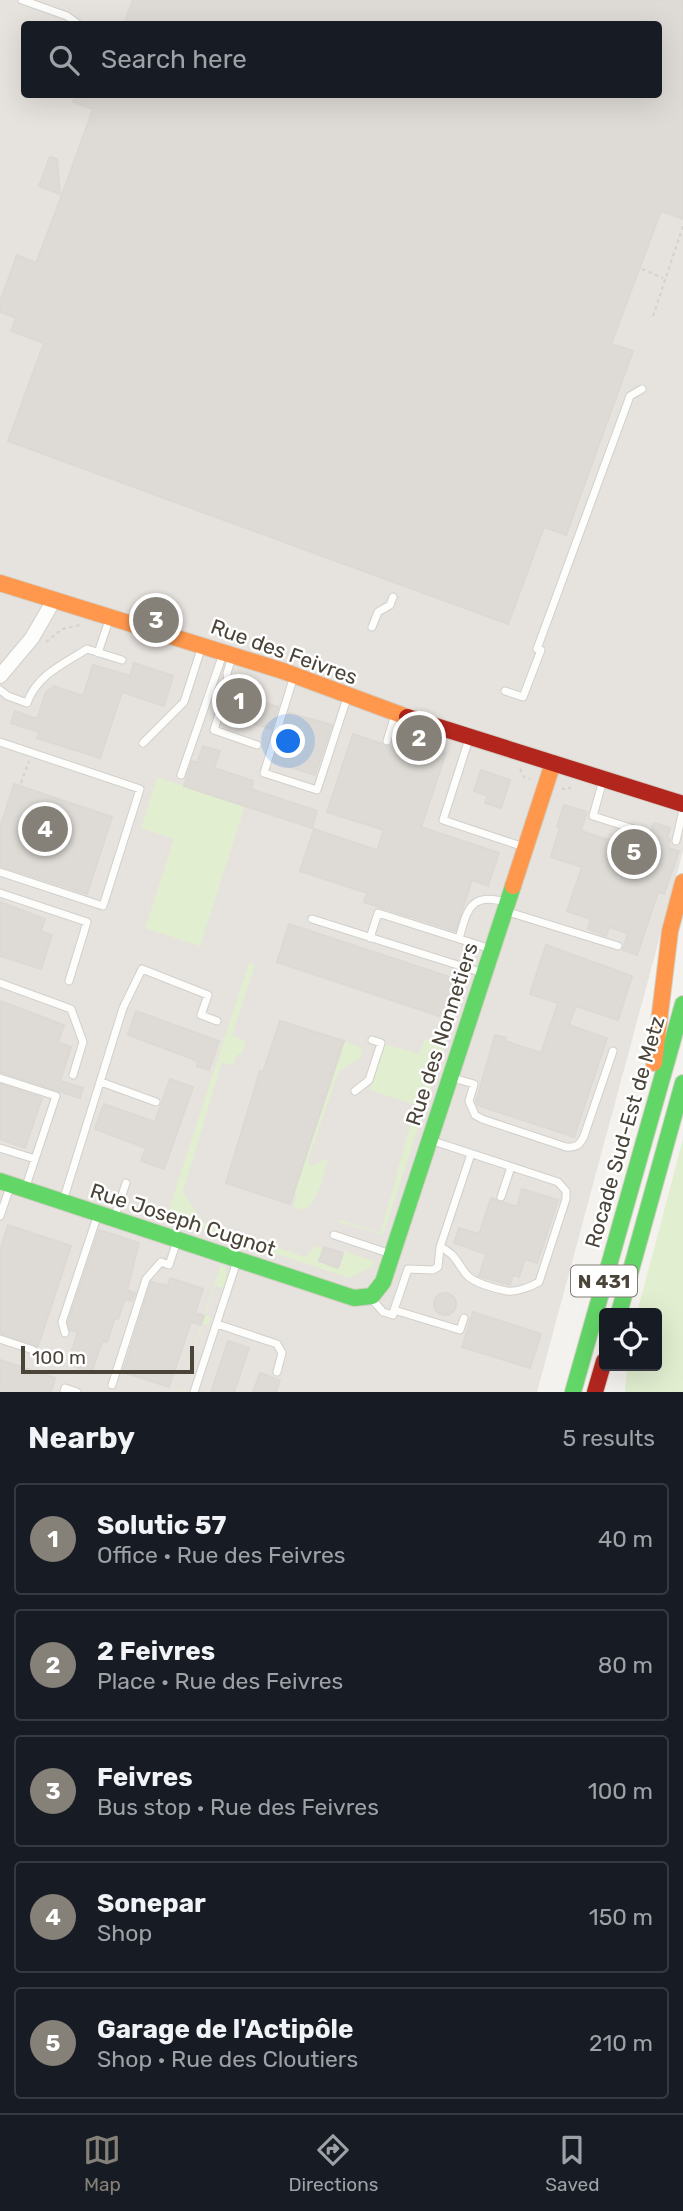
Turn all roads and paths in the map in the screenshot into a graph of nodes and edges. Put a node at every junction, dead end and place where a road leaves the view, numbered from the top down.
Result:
1 (22, 0) edge
2 (74, 21) edge
3 (683, 226) edge
4 (642, 269) dead end
5 (664, 278) junction
6 (653, 316) dead end
7 (642, 389) dead end
8 (0, 583) edge
9 (393, 597) dead end
10 (54, 600) junction
11 (110, 616) junction
12 (372, 627) dead end
13 (202, 645) junction
14 (98, 653) junction
15 (228, 653) junction
16 (122, 660) dead end
17 (2, 669) edge
18 (295, 675) junction
19 (0, 690) edge
20 (505, 691) dead end
21 (348, 697) junction
22 (396, 714) junction
23 (469, 738) junction
24 (387, 741) dead end
25 (0, 742) edge
26 (143, 743) dead end
27 (257, 745) dead end
28 (31, 752) junction
29 (553, 763) junction
30 (181, 775) dead end
31 (603, 779) junction
32 (21, 783) dead end
33 (683, 804) edge
34 (683, 810) edge
35 (637, 830) dead end
36 (676, 841) dead end
37 (525, 847) junction
38 (0, 872) edge
39 (683, 882) edge
40 (0, 893) edge
41 (506, 906) junction
42 (312, 919) dead end
43 (370, 938) junction
44 (459, 939) junction
45 (618, 946) dead end
46 (492, 949) junction
47 (484, 974) junction
48 (69, 981) dead end
49 (0, 983) edge
50 (683, 1004) edge
51 (217, 1021) dead end
52 (372, 1040) dead end
53 (613, 1051) dead end
54 (73, 1075) dead end
55 (450, 1077) junction
56 (0, 1078) edge
57 (101, 1082) junction
58 (683, 1083) edge
59 (355, 1091) dead end
60 (156, 1101) dead end
61 (429, 1140) junction
62 (0, 1148) edge
63 (471, 1154) junction
64 (35, 1159) junction
65 (511, 1167) junction
66 (636, 1171) junction
67 (126, 1183) dead end
68 (12, 1185) edge
69 (501, 1197) dead end
70 (63, 1202) junction
71 (0, 1216) edge
72 (106, 1216) junction
73 (334, 1235) dead end
74 (177, 1240) junction
75 (440, 1247) junction
76 (392, 1254) junction
77 (237, 1260) junction
78 (371, 1298) junction
79 (623, 1308) edge
80 (394, 1310) junction
81 (464, 1318) dead end
82 (216, 1324) junction
83 (65, 1333) dead end
84 (0, 1339) edge
85 (33, 1350) dead end
86 (601, 1371) edge
87 (614, 1371) edge
88 (277, 1372) dead end
89 (112, 1385) dead end
90 (64, 1392) edge
91 (78, 1392) edge
92 (194, 1392) edge
93 (573, 1392) edge
94 (595, 1392) edge
95 (613, 1392) edge

1 - 2 lane
3 - 5 path
4 - 5 path
5 - 6 path
7 - 20 lane
8 - 10 main road, Rue des Feivres
9 - 12 lane
10 - 11 main road, Rue des Feivres
10 - 17 street
11 - 13 main road, Rue des Feivres
11 - 14 lane
13 - 15 main road, Rue des Feivres
13 - 26 lane
14 - 16 lane
14 - 19 lane
15 - 18 main road, Rue des Feivres
15 - 27 lane
15 - 30 lane
18 - 21 main road, Rue des Feivres
18 - 21 lane
21 - 22 main road, Rue des Feivres
22 - 23 main road, Rue des Feivres
22 - 24 lane
23 - 29 main road, Rue des Feivres
23 - 37 lane
25 - 28 lane
28 - 32 path
28 - 38 lane
29 - 31 main road, Rue des Feivres
29 - 37 main road, Rue des Nonnetiers
31 - 33 main road, Rue des Feivres
31 - 35 lane
34 - 36 lane
37 - 41 main road, Rue des Nonnetiers
39 - 66 main road
40 - 48 lane
41 - 44 lane
41 - 45 lane
41 - 46 main road, Rue des Nonnetiers
42 - 43 lane
43 - 44 lane
43 - 47 lane
44 - 46 lane
46 - 47 main road, Rue des Nonnetiers
47 - 55 main road, Rue des Nonnetiers
49 - 54 lane
50 - 66 main road, Rocade Sud-Est de Metz / N 431
51 - 57 lane
52 - 59 lane
53 - 55 lane
55 - 61 main road, Rue des Nonnetiers
56 - 64 lane
57 - 60 lane
57 - 70 lane
58 - 79 main road, Rocade Sud-Est de Metz / N 431
61 - 63 lane
61 - 76 main road, Rue des Nonnetiers
62 - 64 lane
63 - 65 lane
63 - 75 lane
64 - 68 lane
65 - 69 lane
65 - 75 lane
66 - 93 main road, Rocade Sud-Est de Metz / N 431
67 - 72 lane
68 - 70 main road, Rue Joseph Cugnot
68 - 71 lane
70 - 72 main road, Rue Joseph Cugnot
72 - 74 main road, Rue Joseph Cugnot
72 - 83 lane
73 - 76 lane
74 - 77 main road, Rue Joseph Cugnot
74 - 89 lane
75 - 80 lane
76 - 78 main road, Rue des Nonnetiers
77 - 78 main road, Rue Joseph Cugnot
77 - 82 lane
78 - 80 lane
80 - 81 lane
82 - 88 lane
82 - 92 lane
84 - 85 lane
86 - 94 main road
87 - 95 main road
90 - 91 lane

